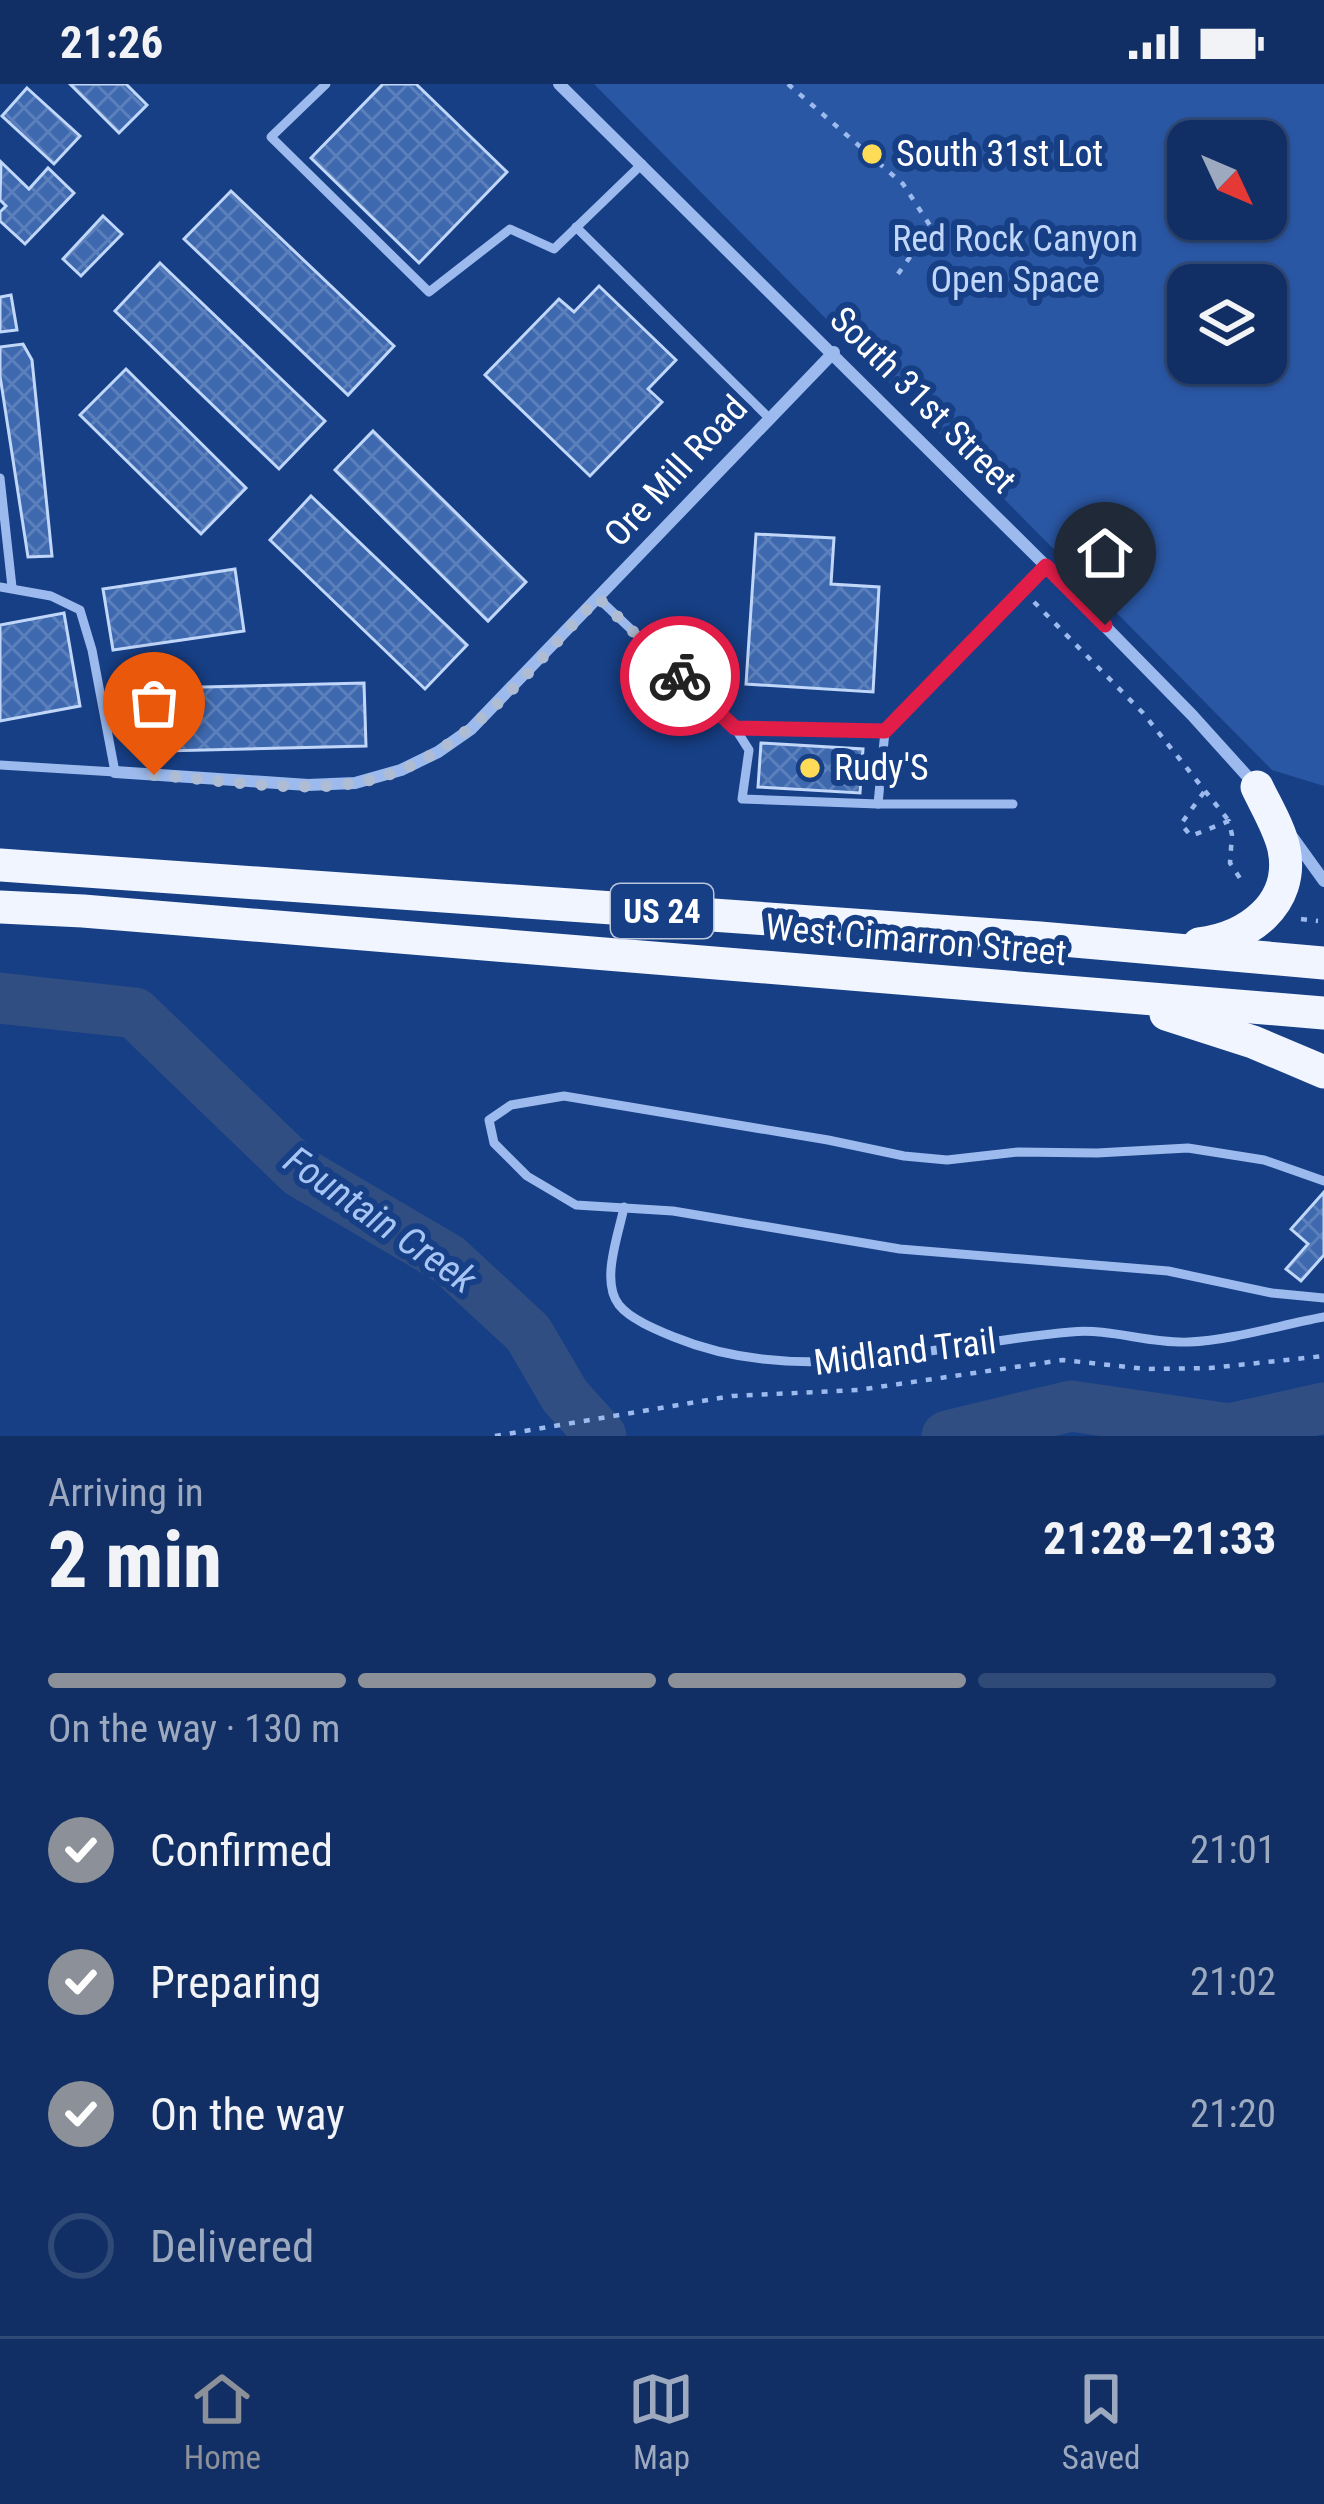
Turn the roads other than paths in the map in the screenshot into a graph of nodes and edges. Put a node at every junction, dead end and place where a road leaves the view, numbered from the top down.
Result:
1 (326, 84) edge
2 (559, 84) edge
3 (642, 164) junction
4 (576, 227) junction
5 (834, 352) junction
6 (768, 417) junction
7 (0, 478) edge
8 (1046, 566) junction
9 (6, 587) edge
10 (598, 598) junction
11 (735, 728) junction
12 (885, 731) junction
13 (0, 765) edge
14 (115, 772) junction
15 (1257, 787) junction
16 (878, 804) junction
17 (1013, 804) dead end
18 (0, 865) edge
19 (1324, 881) edge
20 (0, 907) edge
21 (1158, 949) junction
22 (1324, 963) edge
23 (1095, 994) junction
24 (1324, 1013) edge
25 (1324, 1072) edge
26 (1324, 1181) edge
27 (624, 1207) junction
28 (1324, 1298) edge
29 (1324, 1316) edge

1 - 4 lane
2 - 3 street, South 31st Street
3 - 4 lane
3 - 5 street, South 31st Street
4 - 6 lane
5 - 6 street, Ore Mill Road
5 - 8 street, South 31st Street
6 - 10 street, Ore Mill Road
7 - 9 lane
8 - 12 lane
8 - 15 street, South 31st Street
9 - 14 lane
10 - 11 lane
10 - 14 street, Ore Mill Road
11 - 12 lane
11 - 16 lane
12 - 16 lane
13 - 14 lane
15 - 19 street, South 31st Street
15 - 21 highway
16 - 17 lane
18 - 21 highway, West Cimarron Street / US 24
20 - 23 highway, West Cimarron Street / US 24
21 - 22 highway, West Cimarron Street / US 24
23 - 24 highway, West Cimarron Street / US 24
23 - 25 highway
26 - 27 lane
27 - 28 lane
27 - 29 lane

